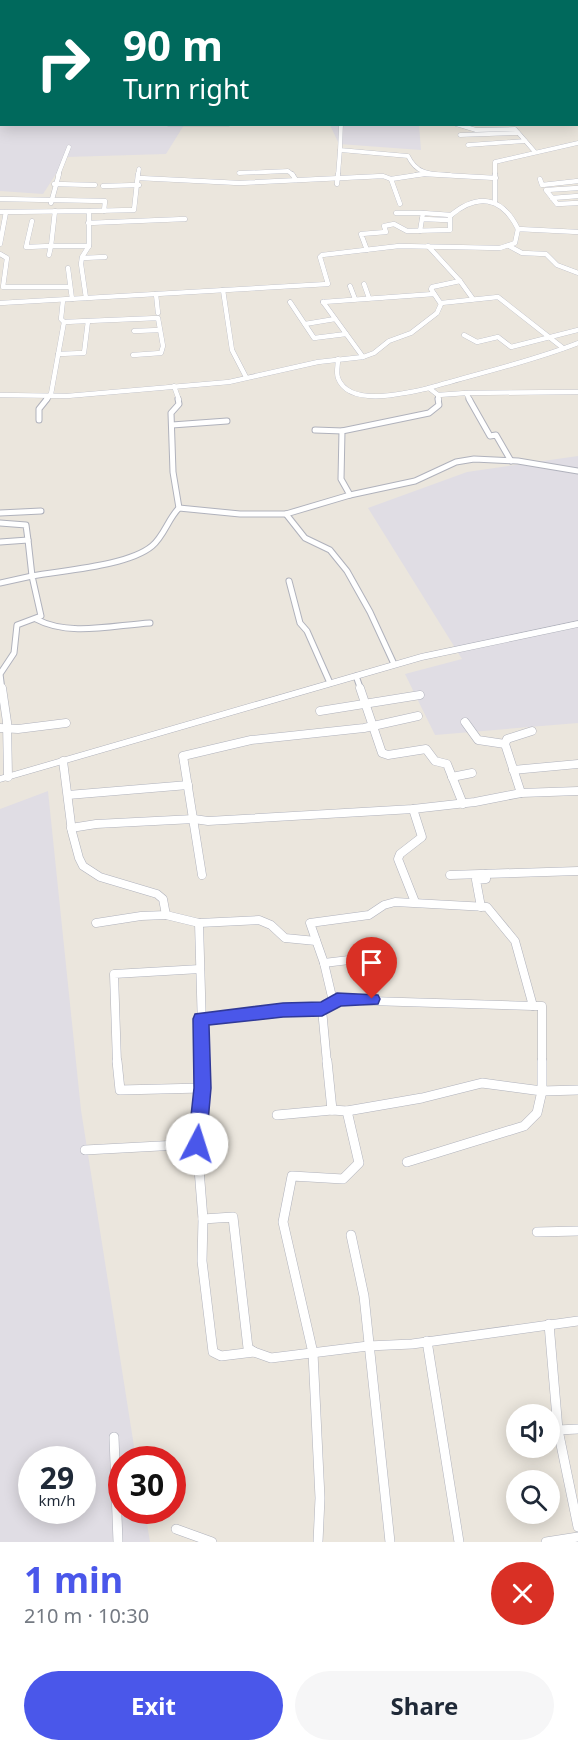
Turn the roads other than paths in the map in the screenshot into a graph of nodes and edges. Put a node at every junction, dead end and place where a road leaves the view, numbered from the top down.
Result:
1 (341, 126) edge
2 (459, 126) edge
3 (513, 127) edge
4 (518, 133) junction
5 (460, 135) dead end
6 (525, 141) junction
7 (578, 143) edge
8 (468, 145) dead end
9 (69, 147) dead end
10 (340, 150) junction
11 (535, 152) junction
12 (140, 169) dead end
13 (239, 173) dead end
14 (424, 174) junction
15 (338, 177) junction
16 (139, 178) junction
17 (496, 178) junction
18 (390, 179) junction
19 (540, 179) dead end
20 (296, 180) junction
21 (578, 181) edge
22 (54, 184) junction
23 (337, 184) dead end
24 (542, 184) junction
25 (95, 185) dead end
26 (139, 185) junction
27 (103, 186) dead end
28 (578, 188) edge
29 (546, 190) junction
30 (578, 196) edge
31 (552, 198) junction
32 (0, 199) edge
33 (51, 201) junction
34 (495, 201) junction
35 (578, 202) edge
36 (400, 204) dead end
37 (134, 210) junction
38 (49, 211) junction
39 (55, 211) junction
40 (89, 211) junction
41 (104, 211) junction
42 (3, 212) edge
43 (396, 213) dead end
44 (423, 216) junction
45 (450, 218) junction
46 (185, 219) dead end
47 (432, 219) junction
48 (32, 221) dead end
49 (133, 221) junction
50 (88, 223) junction
51 (433, 226) dead end
52 (518, 229) junction
53 (420, 231) junction
54 (578, 232) edge
55 (0, 244) edge
56 (51, 246) junction
57 (88, 246) junction
58 (428, 246) junction
59 (509, 246) junction
60 (26, 247) junction
61 (367, 250) junction
62 (0, 254) edge
63 (25, 254) dead end
64 (49, 255) dead end
65 (105, 257) dead end
66 (82, 258) junction
67 (68, 268) dead end
68 (2, 273) edge
69 (578, 273) edge
70 (260, 278) dead end
71 (460, 282) junction
72 (364, 284) dead end
73 (350, 286) dead end
74 (70, 287) junction
75 (263, 287) junction
76 (224, 290) junction
77 (156, 294) junction
78 (434, 294) junction
79 (86, 298) junction
80 (369, 298) junction
81 (473, 298) junction
82 (72, 299) junction
83 (355, 299) junction
84 (63, 300) junction
85 (290, 302) dead end
86 (0, 303) edge
87 (441, 303) junction
88 (158, 313) dead end
89 (336, 319) junction
90 (88, 321) junction
91 (64, 322) junction
92 (304, 324) junction
93 (160, 330) junction
94 (578, 330) edge
95 (134, 331) dead end
96 (346, 334) junction
97 (464, 335) dead end
98 (548, 338) junction
99 (578, 344) edge
100 (563, 348) junction
101 (58, 354) junction
102 (133, 355) dead end
103 (363, 357) junction
104 (338, 359) junction
105 (246, 377) junction
106 (174, 386) junction
107 (429, 388) junction
108 (578, 392) edge
109 (466, 393) junction
110 (51, 394) junction
111 (0, 395) edge
112 (438, 395) junction
113 (39, 420) dead end
114 (227, 421) dead end
115 (172, 424) junction
116 (315, 430) dead end
117 (343, 431) junction
118 (510, 461) junction
119 (578, 471) edge
120 (350, 495) junction
121 (179, 508) junction
122 (41, 511) dead end
123 (0, 513) edge
124 (286, 514) junction
125 (0, 523) edge
126 (28, 540) junction
127 (0, 542) edge
128 (32, 576) junction
129 (289, 581) dead end
130 (0, 583) edge
131 (36, 619) junction
132 (150, 623) dead end
133 (578, 624) edge
134 (394, 664) junction
135 (356, 676) junction
136 (330, 683) junction
137 (420, 695) dead end
138 (366, 704) junction
139 (320, 711) dead end
140 (418, 717) dead end
141 (465, 722) dead end
142 (66, 723) dead end
143 (374, 724) junction
144 (3, 728) edge
145 (532, 731) dead end
146 (505, 744) junction
147 (63, 761) junction
148 (578, 764) edge
149 (513, 770) junction
150 (472, 773) dead end
151 (452, 777) junction
152 (4, 778) edge
153 (188, 785) junction
154 (578, 791) edge
155 (521, 793) junction
156 (68, 795) junction
157 (463, 804) junction
158 (413, 809) junction
159 (194, 819) junction
160 (71, 828) junction
161 (578, 871) edge
162 (486, 874) junction
163 (202, 875) dead end
164 (450, 875) dead end
165 (415, 902) junction
166 (482, 907) junction
167 (166, 915) junction
168 (199, 922) junction
169 (96, 923) dead end
170 (316, 941) junction
171 (324, 963) junction
172 (374, 964) dead end
173 (200, 969) junction
174 (337, 1000) junction
175 (533, 1006) junction
176 (322, 1009) junction
177 (201, 1019) junction
178 (202, 1088) junction
179 (578, 1090) edge
180 (542, 1091) junction
181 (332, 1110) junction
182 (348, 1111) junction
183 (277, 1115) dead end
184 (197, 1144) junction
185 (85, 1150) dead end
186 (407, 1162) dead end
187 (203, 1219) junction
188 (578, 1231) edge
189 (537, 1232) dead end
190 (351, 1236) dead end
191 (578, 1321) edge
192 (549, 1324) junction
193 (427, 1341) junction
194 (368, 1346) junction
195 (254, 1352) junction
196 (313, 1353) junction
197 (556, 1404) edge
198 (578, 1429) edge
199 (560, 1430) edge
200 (114, 1437) dead end
201 (560, 1440) edge
202 (578, 1527) edge
203 (176, 1529) dead end
204 (578, 1537) edge
205 (118, 1542) edge
206 (212, 1542) edge
207 (318, 1542) edge
208 (390, 1542) edge
209 (459, 1542) edge
210 (546, 1542) edge

1 - 10 street
2 - 3 street
3 - 4 street
4 - 5 street
4 - 6 street
6 - 8 street
6 - 11 street
7 - 11 street
9 - 22 street
10 - 14 street
10 - 15 street
11 - 17 street
12 - 16 street
13 - 20 street
14 - 17 street
14 - 18 street
15 - 18 street
15 - 20 street
15 - 23 street
16 - 20 street
16 - 26 street
17 - 34 street
18 - 36 street
19 - 24 street
21 - 24 street
22 - 25 street
22 - 33 street
24 - 29 street
26 - 27 street
26 - 37 street
28 - 29 street
29 - 31 street
30 - 31 street
31 - 35 street
32 - 33 street
33 - 38 street
33 - 41 street
34 - 45 street
34 - 52 street
37 - 41 street
37 - 49 street
38 - 39 street
38 - 42 street
39 - 40 street
39 - 56 street
40 - 41 street
40 - 50 street
42 - 55 street
43 - 44 street
44 - 45 street
44 - 47 street
44 - 53 street
45 - 47 street
45 - 53 street
46 - 49 street
47 - 51 street
48 - 60 street
49 - 50 street
50 - 57 street
52 - 54 street
52 - 59 street
53 - 61 street
56 - 57 street
56 - 60 street
56 - 64 street
57 - 66 street
58 - 59 street
58 - 61 street
58 - 71 street
59 - 69 street
60 - 63 street
61 - 75 street
62 - 68 street
65 - 66 street
66 - 79 street
67 - 74 street
68 - 74 street
70 - 75 street
71 - 78 street
71 - 81 street
72 - 80 street
73 - 83 street
74 - 82 street
75 - 76 street
76 - 77 street
76 - 105 street
77 - 79 street
77 - 88 street
78 - 80 street
78 - 87 street
79 - 82 street
80 - 83 street
81 - 87 street
81 - 98 street
82 - 84 street
83 - 89 street
84 - 86 street
84 - 91 street
85 - 92 street
87 - 103 street
89 - 92 street
89 - 96 street
90 - 91 street
90 - 93 street
90 - 101 street
91 - 101 street
92 - 96 street
93 - 95 street
93 - 102 street
94 - 98 street
96 - 103 street
97 - 98 street
98 - 100 street
99 - 100 street
100 - 107 street
101 - 110 street
103 - 104 street
104 - 105 street
104 - 107 street
105 - 106 street
106 - 110 street
106 - 115 street
107 - 112 street
108 - 109 street
109 - 112 street
109 - 118 street
110 - 111 street
110 - 113 street
112 - 117 street
114 - 115 street
115 - 121 street
116 - 117 street
117 - 120 street
118 - 119 street
118 - 120 street
120 - 124 street
121 - 124 street
121 - 128 street
122 - 123 street
124 - 134 street
125 - 126 street
126 - 127 street
126 - 128 street
128 - 130 street
128 - 131 street
129 - 136 street
131 - 132 street
131 - 144 street
133 - 134 street
134 - 135 street
135 - 136 street
135 - 138 street
136 - 147 street
137 - 138 street
138 - 139 street
138 - 143 street
140 - 143 street
141 - 146 street
142 - 144 street
143 - 151 street
143 - 153 street
144 - 152 street
145 - 146 street
146 - 149 street
147 - 152 street
147 - 156 street
148 - 149 street
149 - 155 street
150 - 151 street
151 - 157 street
153 - 156 street
153 - 159 street
154 - 155 street
155 - 157 street
156 - 160 street
157 - 158 street
158 - 159 street
158 - 165 street
159 - 160 street
159 - 163 street
160 - 167 street
161 - 162 street
162 - 164 street
162 - 166 street
165 - 166 street
165 - 170 street
166 - 175 street
167 - 168 street
167 - 169 street
168 - 170 street
168 - 173 street
170 - 171 street
171 - 172 street
171 - 174 street
173 - 177 street
173 - 178 street
174 - 175 street
174 - 176 street
175 - 180 street
176 - 177 street
176 - 181 street
177 - 178 street
178 - 184 street
179 - 180 street
180 - 182 street
180 - 186 street
181 - 182 street
181 - 183 street
182 - 196 street
184 - 185 street
184 - 187 street
187 - 195 street
187 - 195 street
188 - 189 street
190 - 194 street
191 - 192 street
192 - 193 street
192 - 197 street
193 - 194 street
193 - 209 street
194 - 196 street
194 - 208 street
195 - 196 street
196 - 207 street
198 - 199 street
200 - 205 street
201 - 202 street
203 - 206 street
204 - 210 street

